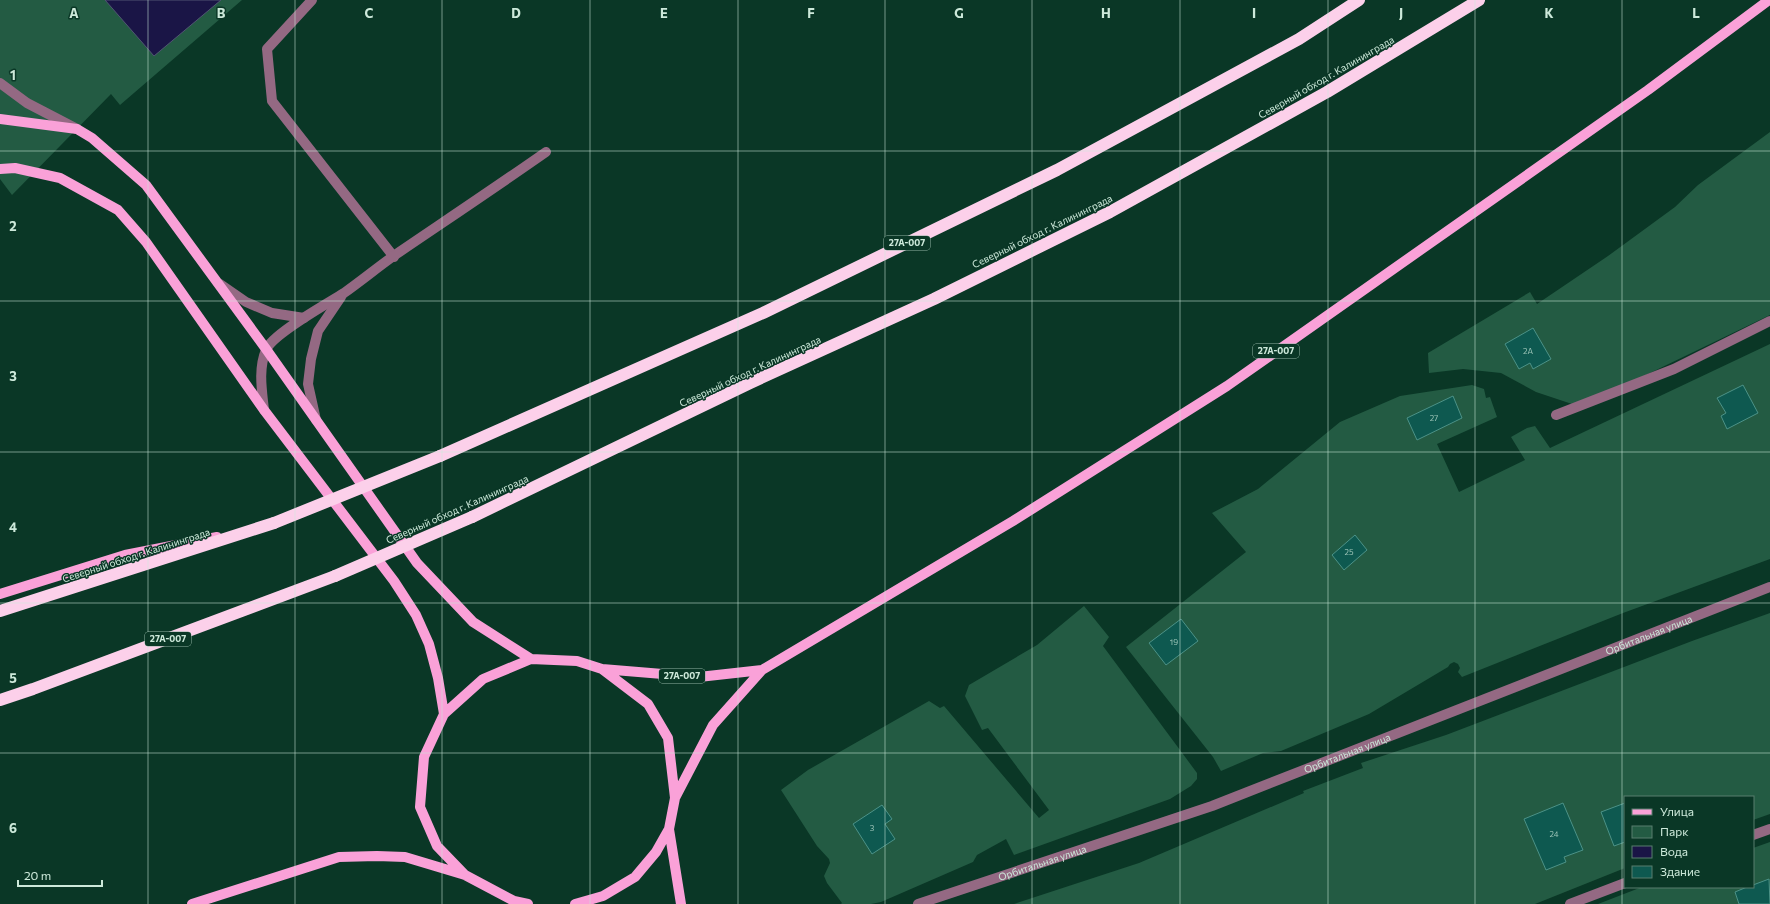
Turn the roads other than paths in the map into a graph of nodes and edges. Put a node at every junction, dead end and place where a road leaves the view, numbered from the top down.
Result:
1 (312, 0) edge
2 (1356, 0) edge
3 (1359, 0) edge
4 (1480, 0) edge
5 (1769, 0) edge
6 (1343, 10) junction
7 (0, 82) edge
8 (0, 119) edge
9 (77, 129) junction
10 (546, 152) dead end
11 (0, 169) edge
12 (394, 256) junction
13 (218, 283) junction
14 (343, 294) junction
15 (304, 318) junction
16 (1770, 321) edge
17 (266, 349) junction
18 (264, 410) junction
19 (1556, 415) dead end
20 (316, 420) junction
21 (254, 529) junction
22 (1770, 587) edge
23 (0, 594) edge
24 (0, 611) edge
25 (531, 660) junction
26 (602, 669) junction
27 (762, 670) junction
28 (0, 700) edge
29 (444, 714) junction
30 (675, 798) junction
31 (669, 829) junction
32 (1770, 829) edge
33 (1754, 835) edge
34 (465, 875) junction
35 (1624, 883) edge
36 (192, 904) edge
37 (528, 904) edge
38 (575, 904) edge
39 (681, 904) edge
40 (918, 904) edge
41 (1570, 904) edge

1 - 12 street
2 - 6 street
3 - 6 highway, Северный обход г. Калининграда / 27А-007
4 - 28 highway, Северный обход г. Калининграда / 27А-007, bridge
5 - 27 main road, 27А-007
6 - 21 highway, Северный обход г. Калининграда / 27А-007, bridge
7 - 9 street
8 - 9 main road
9 - 13 main road
10 - 12 street
11 - 18 main road
12 - 14 street
13 - 15 street
13 - 17 main road
14 - 15 street
14 - 20 street
15 - 17 street
16 - 19 street
17 - 18 street
17 - 20 main road
18 - 29 main road
20 - 25 main road
21 - 23 main road
21 - 24 highway, Северный обход г. Калининграда / 27А-007
22 - 40 street, Орбитальная улица
25 - 26 main road
25 - 29 main road
26 - 27 main road, 27А-007
26 - 30 main road
27 - 30 main road, 27А-007
29 - 34 main road
30 - 31 main road
31 - 38 main road
31 - 39 main road
32 - 33 street
34 - 36 main road
34 - 37 main road
35 - 41 street

